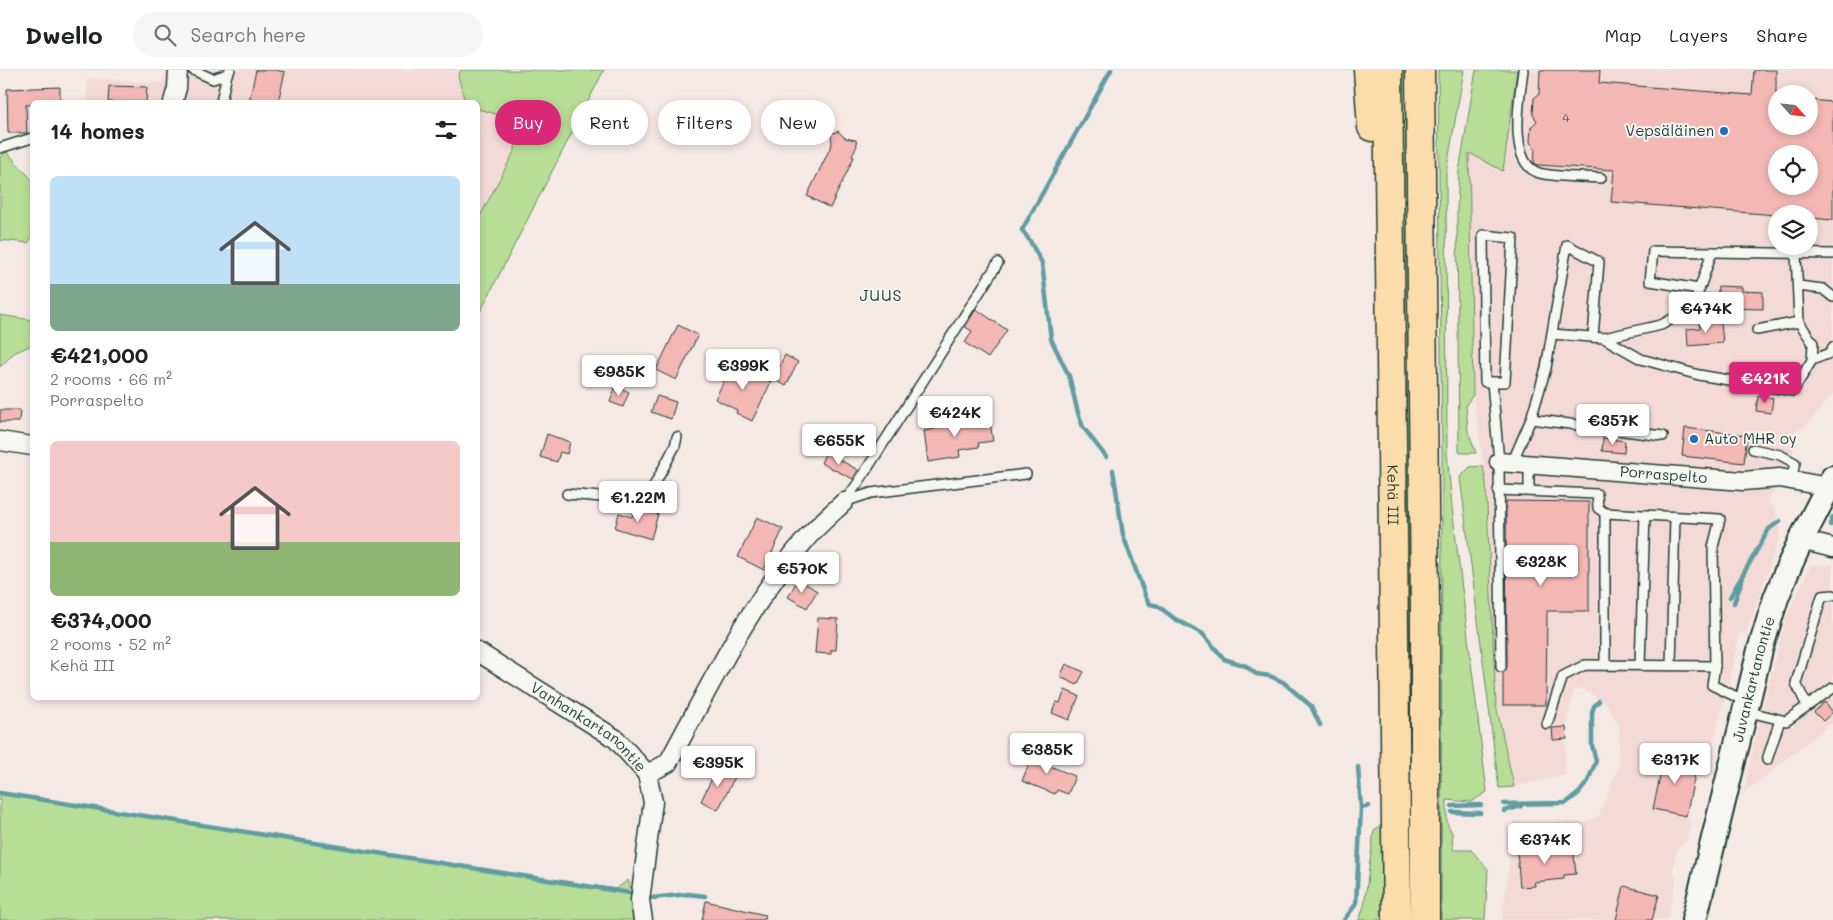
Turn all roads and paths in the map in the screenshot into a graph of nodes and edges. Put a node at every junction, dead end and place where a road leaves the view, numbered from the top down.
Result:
1 (178, 70) edge
2 (193, 70) edge
3 (1368, 70) edge
4 (1388, 70) edge
5 (1420, 70) edge
6 (1523, 70) edge
7 (229, 72) edge
8 (174, 100) edge
9 (222, 100) edge
10 (30, 139) edge
11 (0, 148) edge
12 (1601, 178) dead end
13 (1712, 252) junction
14 (1768, 253) edge
15 (1818, 254) edge
16 (1833, 254) edge
17 (1796, 255) edge
18 (998, 263) dead end
19 (1391, 263) junction
20 (1798, 286) junction
21 (1699, 289) junction
22 (1833, 297) edge
23 (1799, 322) junction
24 (1756, 330) dead end
25 (1552, 334) junction
26 (1593, 337) junction
27 (1604, 338) junction
28 (1833, 347) edge
29 (1812, 360) junction
30 (1492, 382) junction
31 (1532, 419) junction
32 (1663, 436) dead end
33 (677, 437) dead end
34 (0, 442) edge
35 (30, 446) edge
36 (1753, 449) dead end
37 (1513, 463) junction
38 (1026, 474) dead end
39 (1792, 480) junction
40 (1830, 482) edge
41 (1498, 490) junction
42 (1529, 491) junction
43 (567, 494) dead end
44 (844, 502) junction
45 (1605, 513) junction
46 (1644, 515) junction
47 (1675, 517) junction
48 (1801, 540) junction
49 (1833, 548) edge
50 (1833, 594) edge
51 (480, 653) edge
52 (1605, 664) junction
53 (1640, 665) junction
54 (1671, 665) junction
55 (1714, 666) junction
56 (1501, 667) dead end
57 (1833, 688) edge
58 (1808, 706) junction
59 (1746, 707) junction
60 (1780, 720) junction
61 (1547, 724) dead end
62 (1767, 760) dead end
63 (647, 774) junction
64 (642, 920) edge
65 (1397, 920) edge
66 (1425, 920) edge
67 (1694, 920) edge

1 - 8 street
2 - 7 lane
3 - 19 highway
4 - 19 highway, Kehä III
5 - 66 highway
6 - 12 lane
7 - 9 lane
10 - 11 lane
13 - 14 lane
13 - 21 lane
13 - 21 lane
15 - 16 lane
17 - 20 lane
18 - 44 lane
19 - 65 highway, Kehä III
20 - 22 lane
20 - 23 lane
21 - 27 lane
23 - 24 lane
23 - 29 lane
25 - 26 lane
25 - 26 lane
25 - 31 lane
26 - 27 lane
27 - 29 lane
28 - 29 lane
30 - 30 lane
30 - 37 lane
31 - 32 lane
31 - 37 lane
33 - 43 lane
34 - 35 street
36 - 39 lane
37 - 39 street, Porraspelto
37 - 41 lane
37 - 42 lane
38 - 44 lane
39 - 40 street, Porraspelto
40 - 48 main road, Juvankartanontie
41 - 42 lane
41 - 56 lane
42 - 45 lane
44 - 63 street
45 - 46 lane
45 - 52 lane
46 - 47 lane
46 - 53 lane
47 - 54 lane
47 - 55 lane
48 - 49 street
48 - 59 main road, Juvankartanontie
50 - 58 lane
51 - 63 street, Vanhankartanontie
52 - 53 lane
52 - 61 lane
53 - 54 lane
54 - 55 lane
55 - 59 lane
57 - 58 lane
58 - 60 lane
59 - 60 lane
59 - 67 main road, Juvankartanontie
60 - 62 lane
63 - 64 street, Vanhankartanontie

